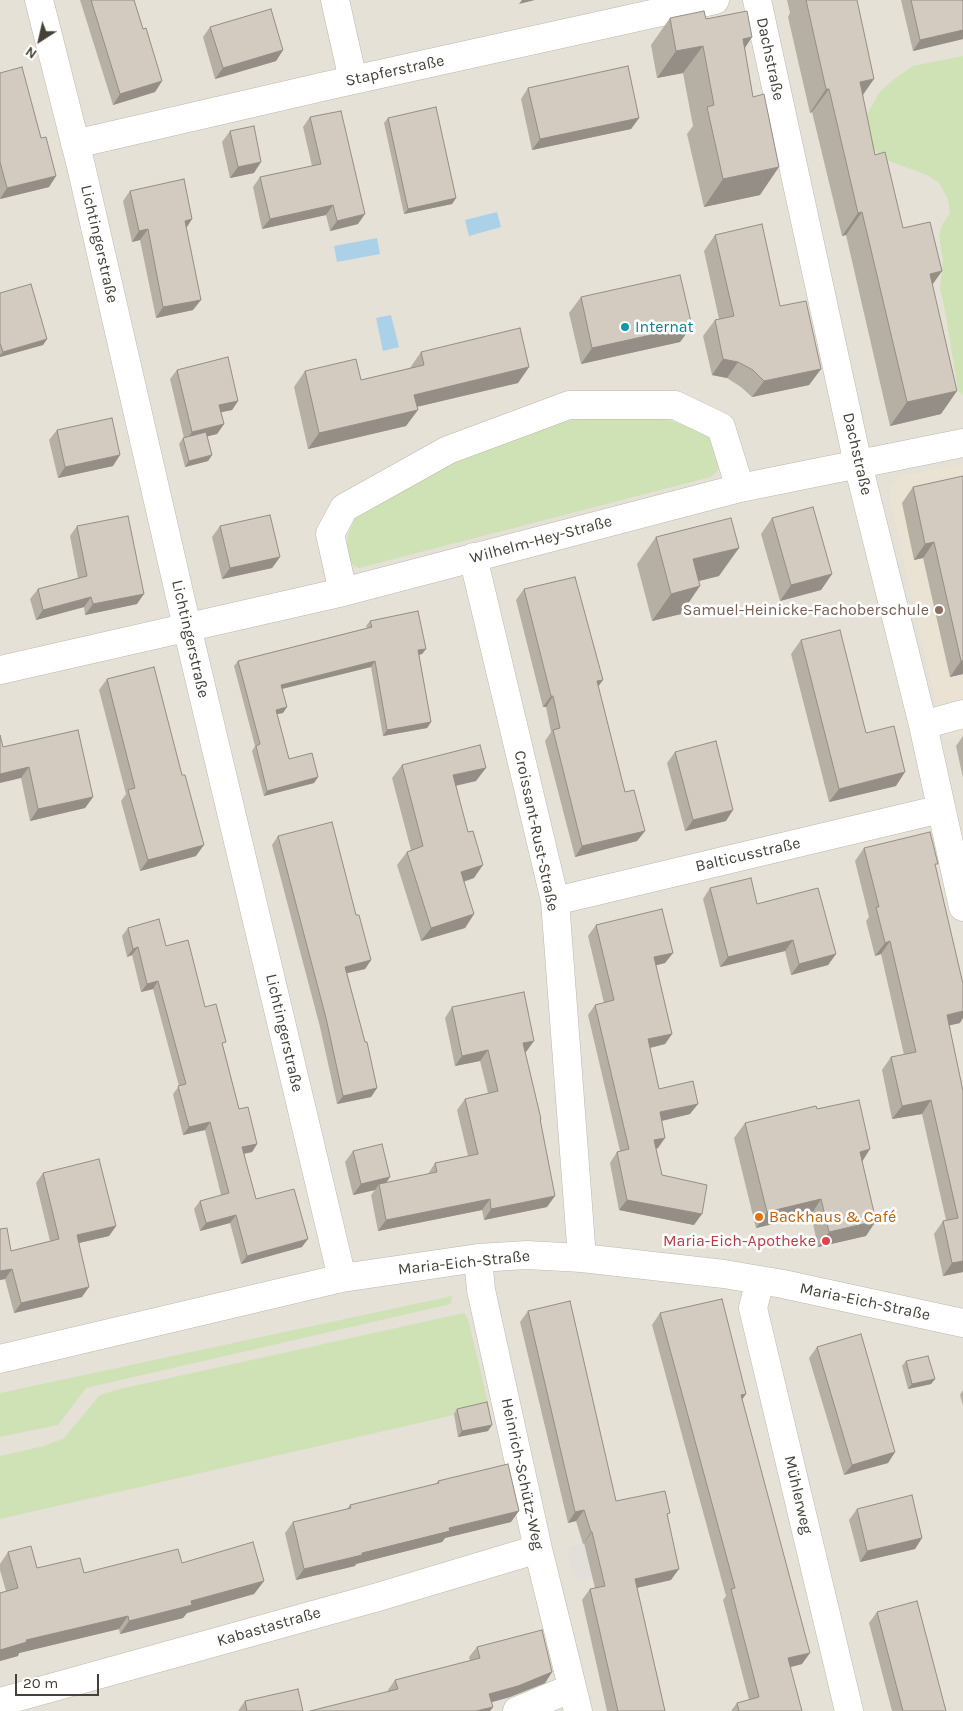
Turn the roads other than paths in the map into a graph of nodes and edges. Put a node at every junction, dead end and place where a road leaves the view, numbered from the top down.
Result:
1 (39, 0) edge
2 (335, 0) edge
3 (715, 0) edge
4 (757, 0) edge
5 (353, 80) junction
6 (76, 144) junction
7 (963, 444) edge
8 (858, 464) junction
9 (740, 488) junction
10 (473, 557) junction
11 (343, 592) junction
12 (187, 627) junction
13 (0, 670) edge
14 (963, 714) edge
15 (923, 725) junction
16 (950, 824) edge
17 (554, 900) junction
18 (963, 907) edge
19 (478, 1258) junction
20 (582, 1258) junction
21 (342, 1278) junction
22 (760, 1280) junction
23 (963, 1323) edge
24 (0, 1359) edge
25 (538, 1549) junction
26 (575, 1700) edge
27 (0, 1702) edge
28 (517, 1711) edge
29 (849, 1711) edge

1 - 6 street, Lichtingerstraße
2 - 5 street
3 - 5 street, Stapferstraße
4 - 8 street, Dachstraße
5 - 6 street, Stapferstraße
6 - 12 street, Lichtingerstraße
7 - 8 street, Wilhelm-Hey-Straße
8 - 9 street, Wilhelm-Hey-Straße
8 - 15 street, Dachstraße
9 - 10 street, Wilhelm-Hey-Straße
9 - 11 street
10 - 11 street, Wilhelm-Hey-Straße
10 - 17 street, Croissant-Rust-Straße
11 - 12 street, Wilhelm-Hey-Straße
12 - 13 street, Wilhelm-Hey-Straße
12 - 21 street, Lichtingerstraße
14 - 15 street
15 - 16 street, Dachstraße
16 - 17 street, Balticusstraße
16 - 18 street, Dachstraße
17 - 20 street, Croissant-Rust-Straße
19 - 20 street, Maria-Eich-Straße
19 - 21 street, Maria-Eich-Straße
19 - 25 street, Heinrich-Schütz-Weg
20 - 22 street, Maria-Eich-Straße
21 - 24 street, Maria-Eich-Straße
22 - 23 street, Maria-Eich-Straße
22 - 29 street, Mühlerweg
25 - 26 street, Heinrich-Schütz-Weg
25 - 27 street, Kabastastraße
26 - 28 street, Heinrich-Schütz-Weg

